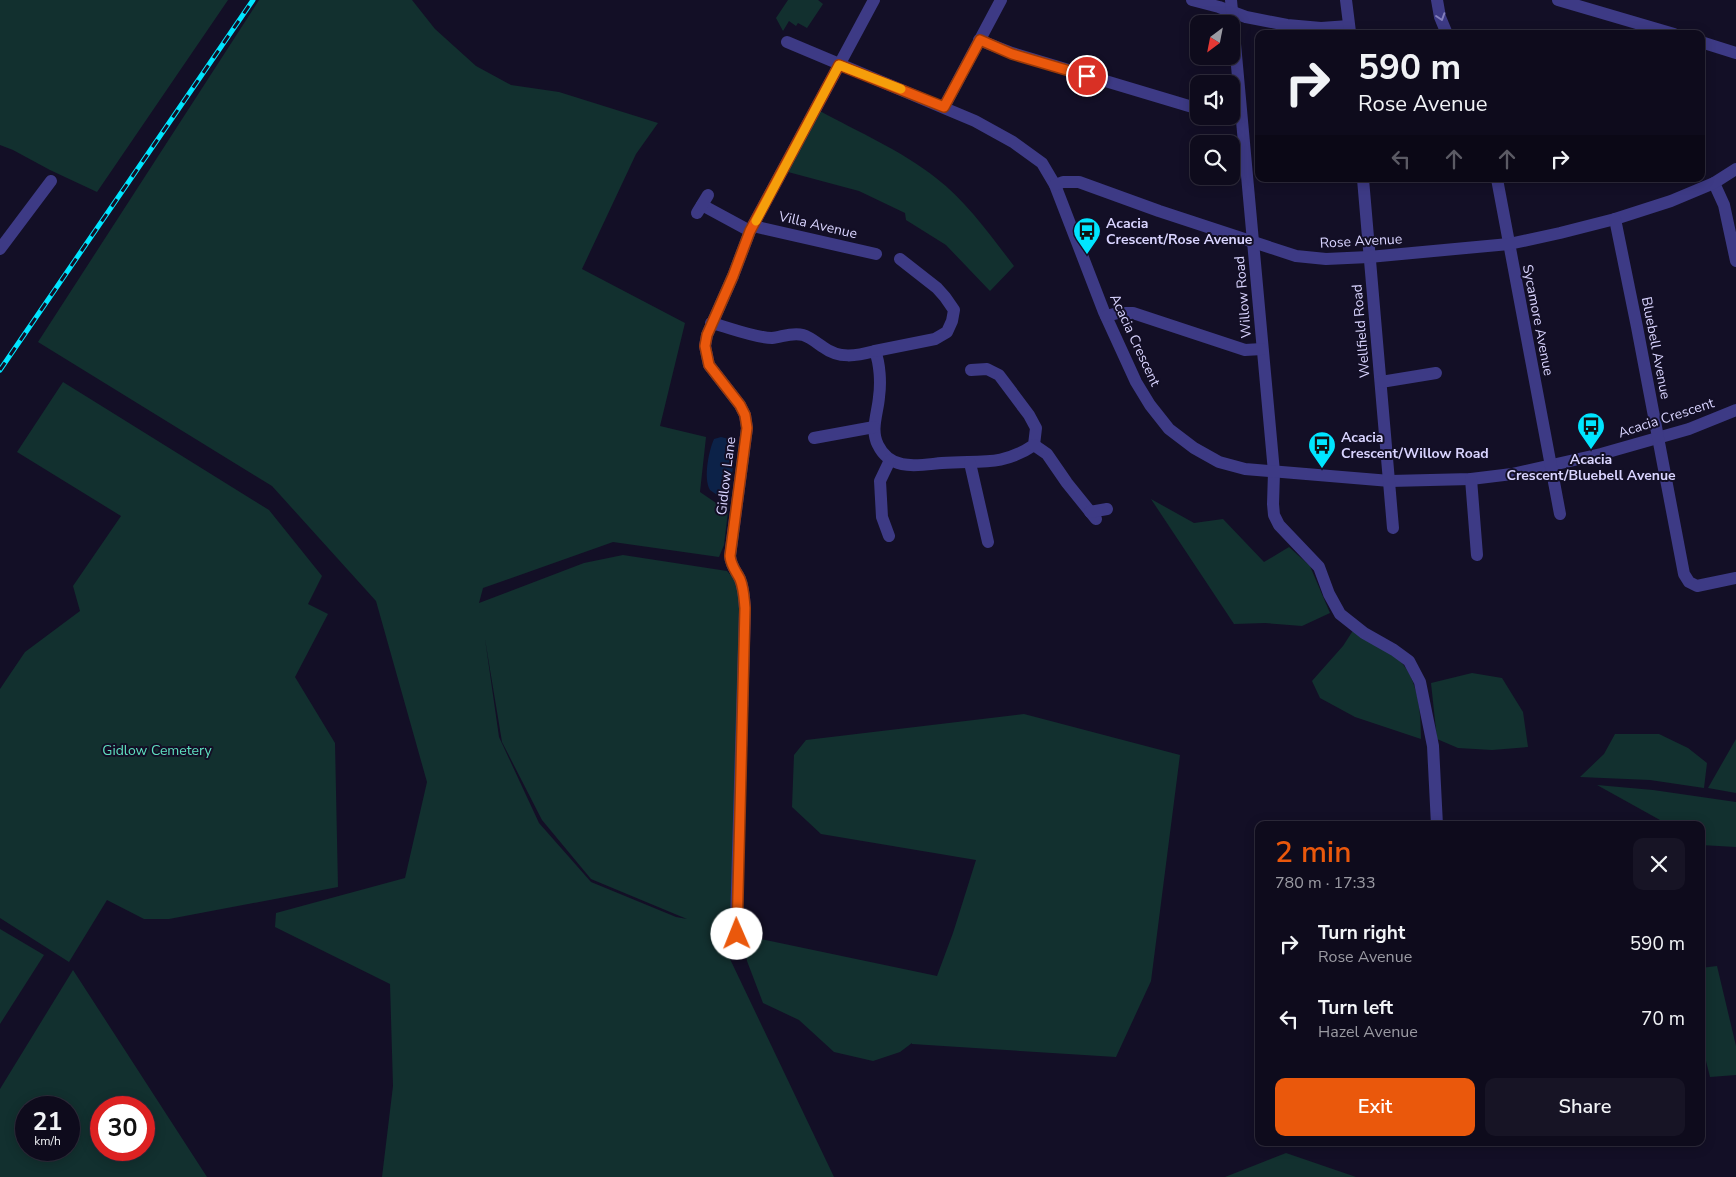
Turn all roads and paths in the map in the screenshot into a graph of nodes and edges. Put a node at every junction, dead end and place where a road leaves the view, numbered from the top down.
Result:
1 (874, 0) edge
2 (1001, 0) edge
3 (1192, 0) edge
4 (1346, 0) edge
5 (1437, 0) edge
6 (1558, 0) edge
7 (1232, 6) edge
8 (1350, 30) edge
9 (1446, 30) edge
10 (1651, 30) edge
11 (980, 40) junction
12 (787, 42) dead end
13 (1705, 43) edge
14 (1736, 53) edge
15 (839, 65) junction
16 (1190, 106) edge
17 (944, 107) junction
18 (1241, 117) joint
19 (1736, 169) edge
20 (50, 181) dead end
21 (1362, 182) edge
22 (1498, 182) edge
23 (1714, 183) junction
24 (1055, 185) junction
25 (702, 204) dead end
26 (1615, 219) junction
27 (752, 228) junction
28 (1253, 242) junction
29 (1509, 244) junction
30 (0, 249) edge
31 (876, 254) dead end
32 (1370, 257) junction
33 (900, 259) dead end
34 (1736, 261) edge
35 (1106, 316) junction
36 (711, 323) junction
37 (1262, 349) junction
38 (875, 351) junction
39 (971, 370) dead end
40 (1436, 373) dead end
41 (1381, 382) junction
42 (1736, 410) edge
43 (874, 427) junction
44 (814, 438) dead end
45 (1658, 438) junction
46 (1034, 444) junction
47 (890, 460) junction
48 (970, 463) junction
49 (1551, 466) junction
50 (1274, 472) junction
51 (1471, 479) junction
52 (1390, 481) junction
53 (1108, 509) dead end
54 (1560, 514) dead end
55 (1394, 528) dead end
56 (889, 536) dead end
57 (988, 542) dead end
58 (1477, 555) dead end
59 (1736, 578) edge
60 (1437, 821) edge
61 (738, 945) dead end

1 - 15 street, Gidlow Lane
2 - 11 street
3 - 7 street
4 - 8 street
5 -> 9 street
6 - 10 street
7 - 8 street
7 - 18 street, Willow Road
11 - 16 street
11 - 17 street
12 - 15 street
13 - 14 street
15 - 17 street
15 - 27 street, Gidlow Lane
17 - 24 street
18 - 28 street, Willow Road
19 - 23 street, Rose Avenue
20 - 30 street
21 - 32 street, Wellfield Road
22 - 29 street, Sycamore Avenue
23 - 26 street, Rose Avenue
23 - 34 street
24 - 28 street, Rose Avenue
24 - 35 street, Acacia Crescent
25 - 27 street, Villa Avenue
26 - 29 street, Rose Avenue
26 - 45 street, Bluebell Avenue
27 - 31 street, Villa Avenue
27 - 36 street, Gidlow Lane
28 - 32 street, Rose Avenue
28 - 37 street, Willow Road
29 - 32 street, Rose Avenue
29 - 49 street, Sycamore Avenue
32 - 41 street, Wellfield Road
33 - 38 street
35 - 37 street
35 - 50 street, Acacia Crescent
36 - 38 street
36 - 61 street, Gidlow Lane
37 - 50 street, Willow Road
38 - 43 street
39 - 46 street
40 - 41 street
41 - 52 street, Wellfield Road
42 - 45 street, Acacia Crescent
43 - 44 street
43 - 47 street
45 - 49 street, Acacia Crescent
45 - 59 street, Bluebell Avenue
46 - 48 street
46 - 53 street
47 - 48 street
47 - 56 street
48 - 57 street
49 - 51 street, Acacia Crescent
49 - 54 street, Sycamore Avenue
50 - 52 street, Acacia Crescent
50 - 60 street, Willow Road
51 - 52 street, Acacia Crescent
51 - 58 street
52 - 55 street, Wellfield Road

